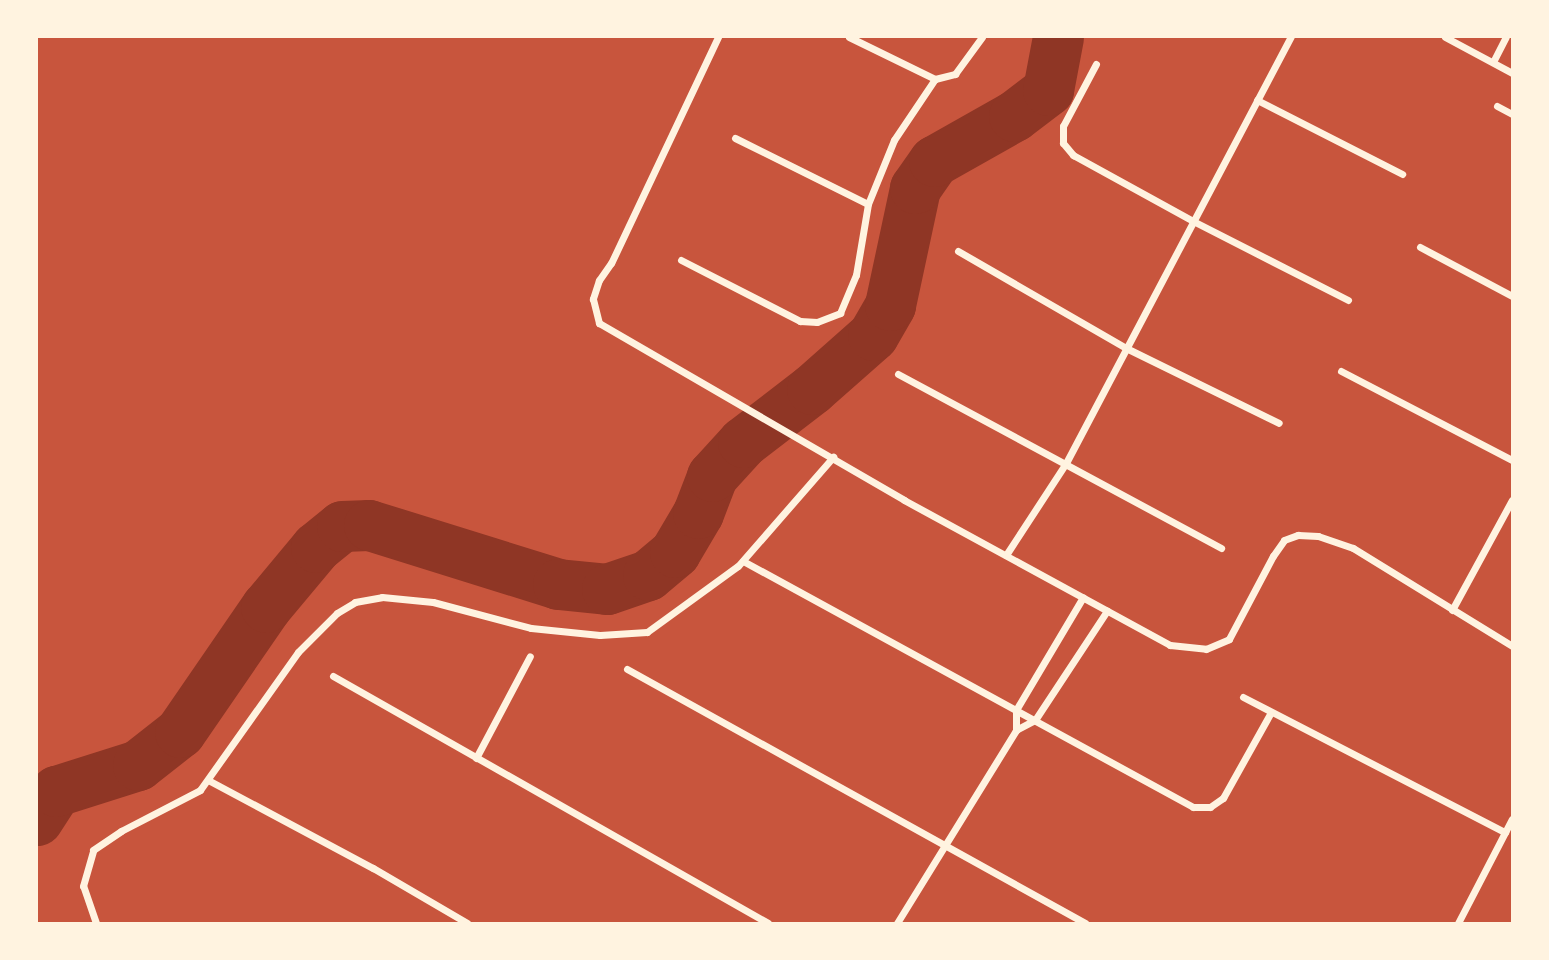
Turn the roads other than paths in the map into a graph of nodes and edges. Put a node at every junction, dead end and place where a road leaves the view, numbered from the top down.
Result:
1 (718, 37) edge
2 (849, 37) edge
3 (982, 37) edge
4 (1291, 37) edge
5 (1445, 37) edge
6 (1506, 37) edge
7 (1493, 62) junction
8 (1096, 64) dead end
9 (1512, 73) edge
10 (935, 79) junction
11 (1257, 100) junction
12 (1497, 106) dead end
13 (1512, 114) edge
14 (735, 138) dead end
15 (1402, 174) dead end
16 (868, 204) junction
17 (1193, 221) junction
18 (1420, 247) dead end
19 (958, 251) dead end
20 (681, 260) dead end
21 (1512, 296) edge
22 (1348, 300) dead end
23 (1126, 348) junction
24 (1341, 371) dead end
25 (898, 373) dead end
26 (1279, 423) dead end
27 (833, 457) junction
28 (1512, 460) edge
29 (1066, 463) junction
30 (1512, 500) edge
31 (1221, 548) dead end
32 (1006, 555) junction
33 (743, 561) junction
34 (1083, 597) junction
35 (1452, 610) junction
36 (1107, 611) junction
37 (1512, 646) edge
38 (530, 656) dead end
39 (627, 669) dead end
40 (333, 676) dead end
41 (1243, 697) dead end
42 (1016, 710) junction
43 (1272, 712) junction
44 (1035, 720) junction
45 (1016, 730) junction
46 (476, 758) junction
47 (208, 780) junction
48 (1512, 819) edge
49 (1505, 832) junction
50 (944, 844) junction
51 (96, 923) edge
52 (467, 923) edge
53 (768, 923) edge
54 (897, 923) edge
55 (1085, 923) edge
56 (1458, 923) edge

1 - 27 street
2 - 10 street
3 - 10 street
4 - 11 street
5 - 7 street
6 - 7 street
7 - 9 street
8 - 17 street
10 - 16 street
11 - 15 street
11 - 17 street
12 - 13 street
14 - 16 street
16 - 20 street
17 - 22 street
17 - 23 street
18 - 21 street
19 - 23 street
23 - 26 street
23 - 29 street
24 - 28 street
25 - 29 street
27 - 32 street
27 - 33 street
29 - 31 street
29 - 32 street
30 - 35 street
32 - 34 street
33 - 42 street
33 - 47 street
34 - 36 street
34 - 42 street
35 - 36 street
35 - 37 street
36 - 44 street
38 - 46 street
39 - 50 street
40 - 46 street
41 - 43 street
42 - 44 street
42 - 45 street
43 - 44 street
43 - 49 street
44 - 45 street
45 - 50 street
46 - 53 street
47 - 51 street
47 - 52 street
48 - 49 street
49 - 56 street
50 - 54 street
50 - 55 street

